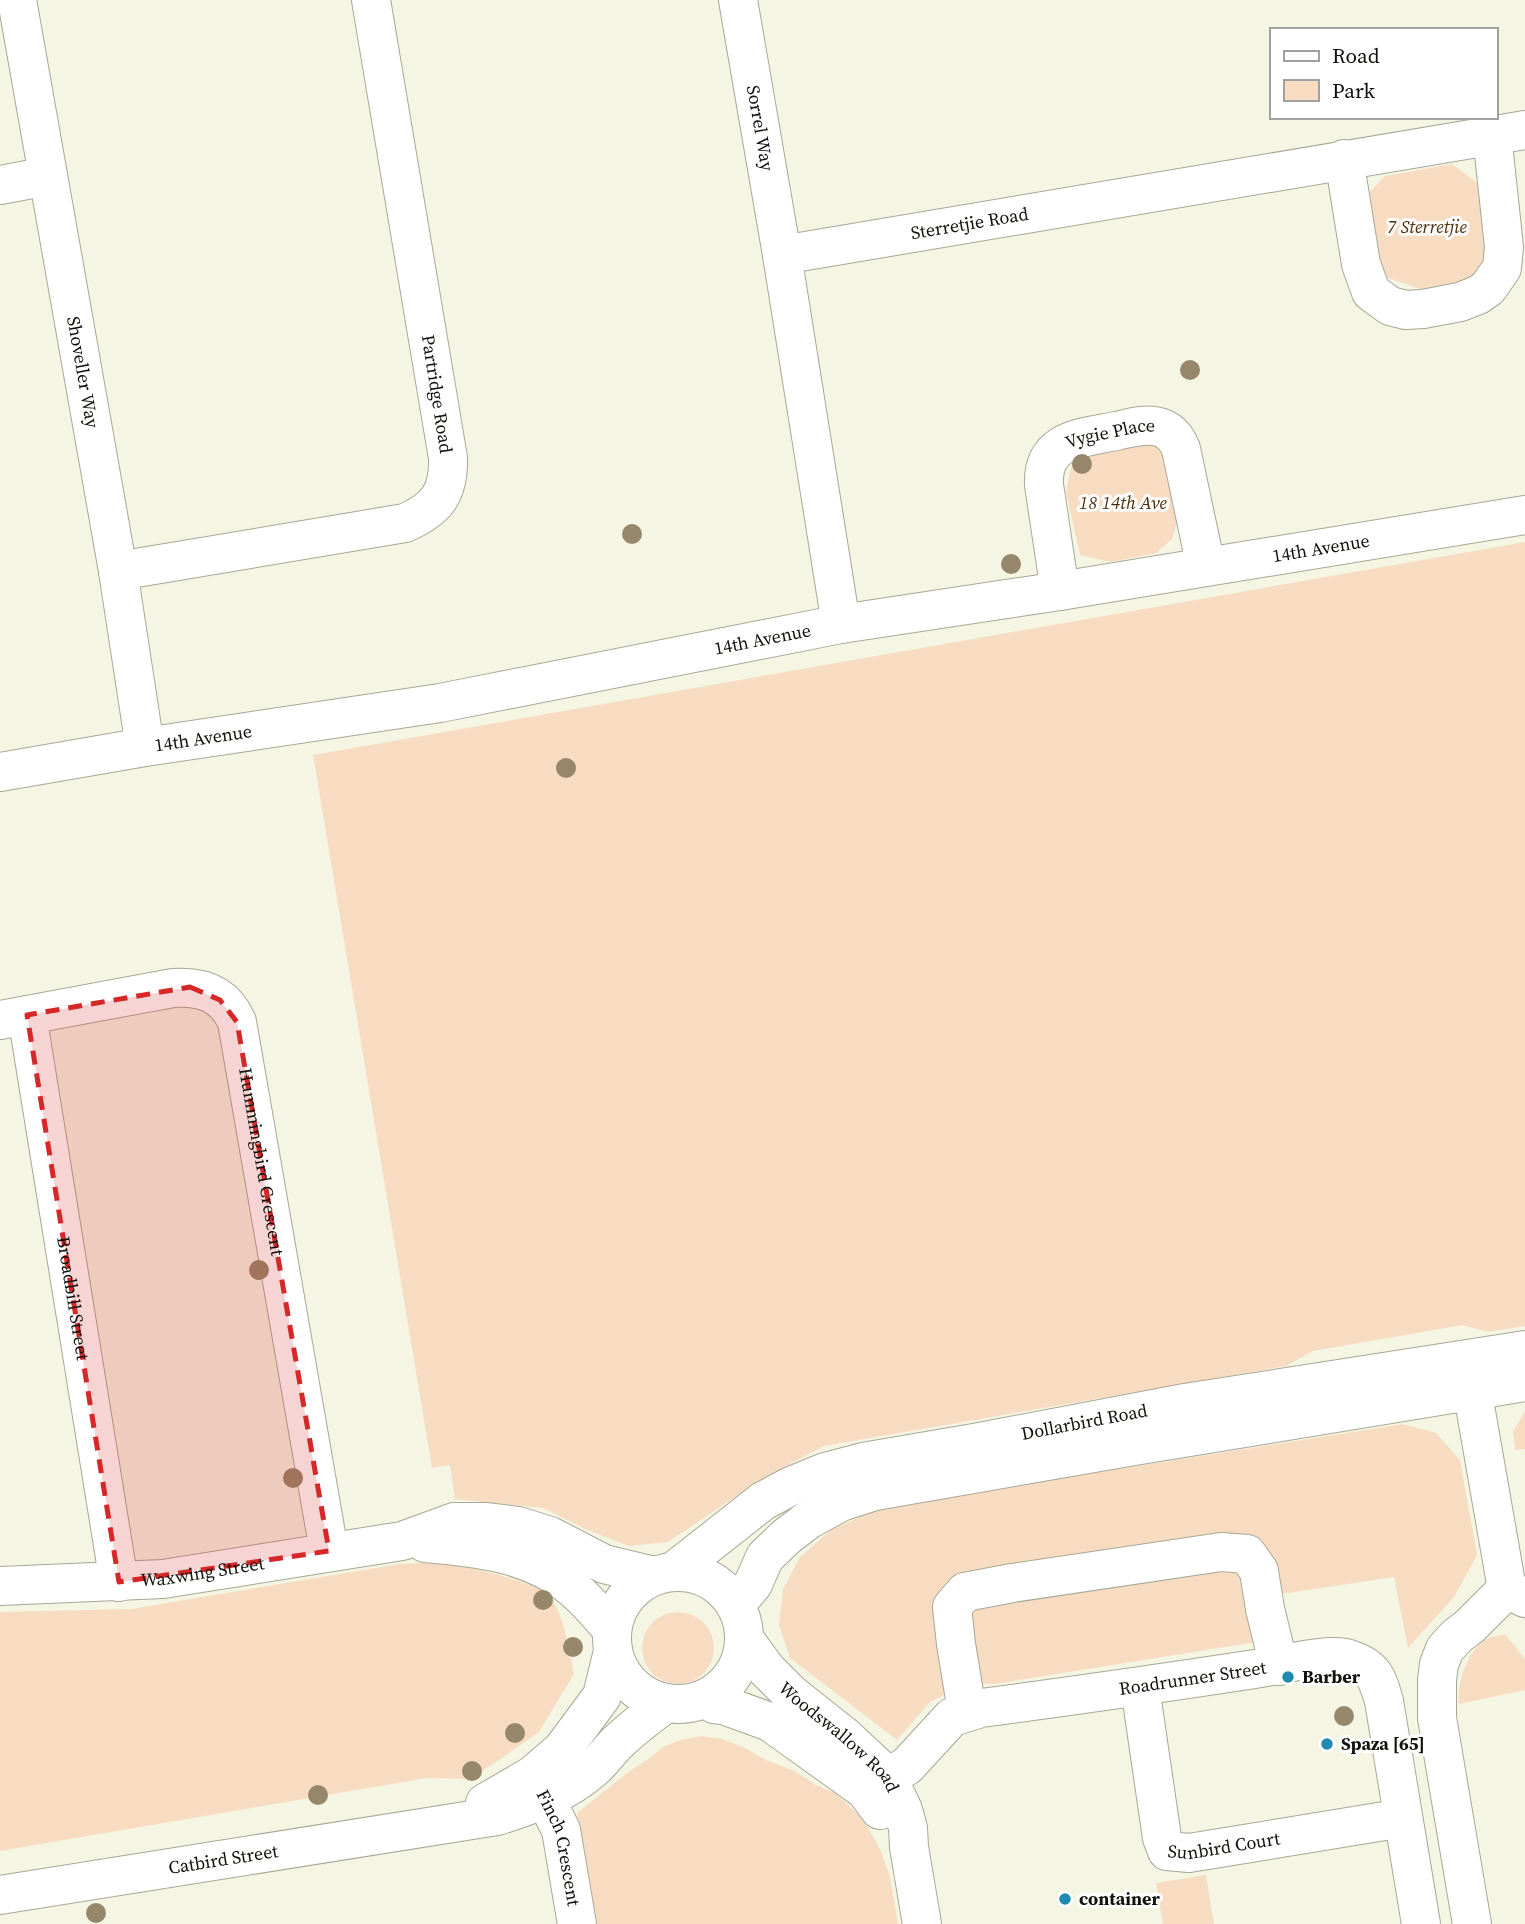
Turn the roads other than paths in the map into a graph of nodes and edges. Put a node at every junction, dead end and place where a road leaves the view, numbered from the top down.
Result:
1 (17, 0) edge
2 (371, 0) edge
3 (738, 0) edge
4 (1508, 132) edge
5 (1344, 159) junction
6 (48, 176) junction
7 (0, 185) edge
8 (782, 255) junction
9 (1525, 515) edge
10 (1206, 567) junction
11 (118, 571) junction
12 (1060, 592) junction
13 (841, 624) junction
14 (145, 747) junction
15 (0, 772) edge
16 (13, 1018) edge
17 (1525, 1350) edge
18 (1470, 1376) junction
19 (1525, 1382) edge
20 (402, 1541) junction
21 (329, 1551) junction
22 (664, 1574) junction
23 (119, 1582) junction
24 (0, 1586) edge
25 (1516, 1593) edge
26 (741, 1622) junction
27 (612, 1640) junction
28 (1279, 1666) junction
29 (1140, 1687) junction
30 (706, 1698) junction
31 (666, 1703) junction
32 (967, 1711) junction
33 (876, 1783) junction
34 (539, 1788) junction
35 (1403, 1818) junction
36 (0, 1895) edge
37 (577, 1924) edge
38 (922, 1924) edge
39 (1421, 1924) edge
40 (1472, 1924) edge

1 - 6 street, Shoveller Way
2 - 11 street, Partridge Road
3 - 8 street, Sorrel Way
4 - 5 street, Sterretjie Road
4 - 5 street
5 - 8 street, Sterretjie Road
6 - 7 street
6 - 11 street, Shoveller Way
8 - 13 street
9 - 10 street, 14th Avenue
10 - 12 street, 14th Avenue
10 - 12 street, Vygie Place
11 - 14 street, Shoveller Way
12 - 13 street, 14th Avenue
13 - 14 street, 14th Avenue
14 - 15 street, 14th Avenue
16 - 21 street, Hummingbird Crescent
16 - 23 street, Broadbill Street
17 - 18 street, Dollarbird Road
18 - 19 street, Dollarbird Road
18 - 22 street, Dollarbird Road
18 - 25 street
18 - 26 street, Dollarbird Road
20 - 21 street, Waxwing Street
20 - 22 street, Waxwing Street
20 - 27 street, Waxwing Street
21 - 23 street, Waxwing Street
22 - 26 street
22 - 27 street
23 - 24 street, Waxwing Street
25 - 40 street
26 - 30 street
26 - 33 street, Woodswallow Road
27 - 31 street
27 - 34 street, Catbird Street
28 - 29 street, Roadrunner Street
28 - 32 street
28 - 35 street, Roadrunner Street
29 - 32 street, Roadrunner Street
29 - 35 street, Sunbird Court
30 - 31 street
30 - 33 street, Woodswallow Road
31 - 34 street, Catbird Street
32 - 33 street, Roadrunner Street
33 - 38 street, Woodswallow Road
34 - 36 street, Catbird Street
34 - 37 street, Finch Crescent
35 - 39 street, Roadrunner Street

